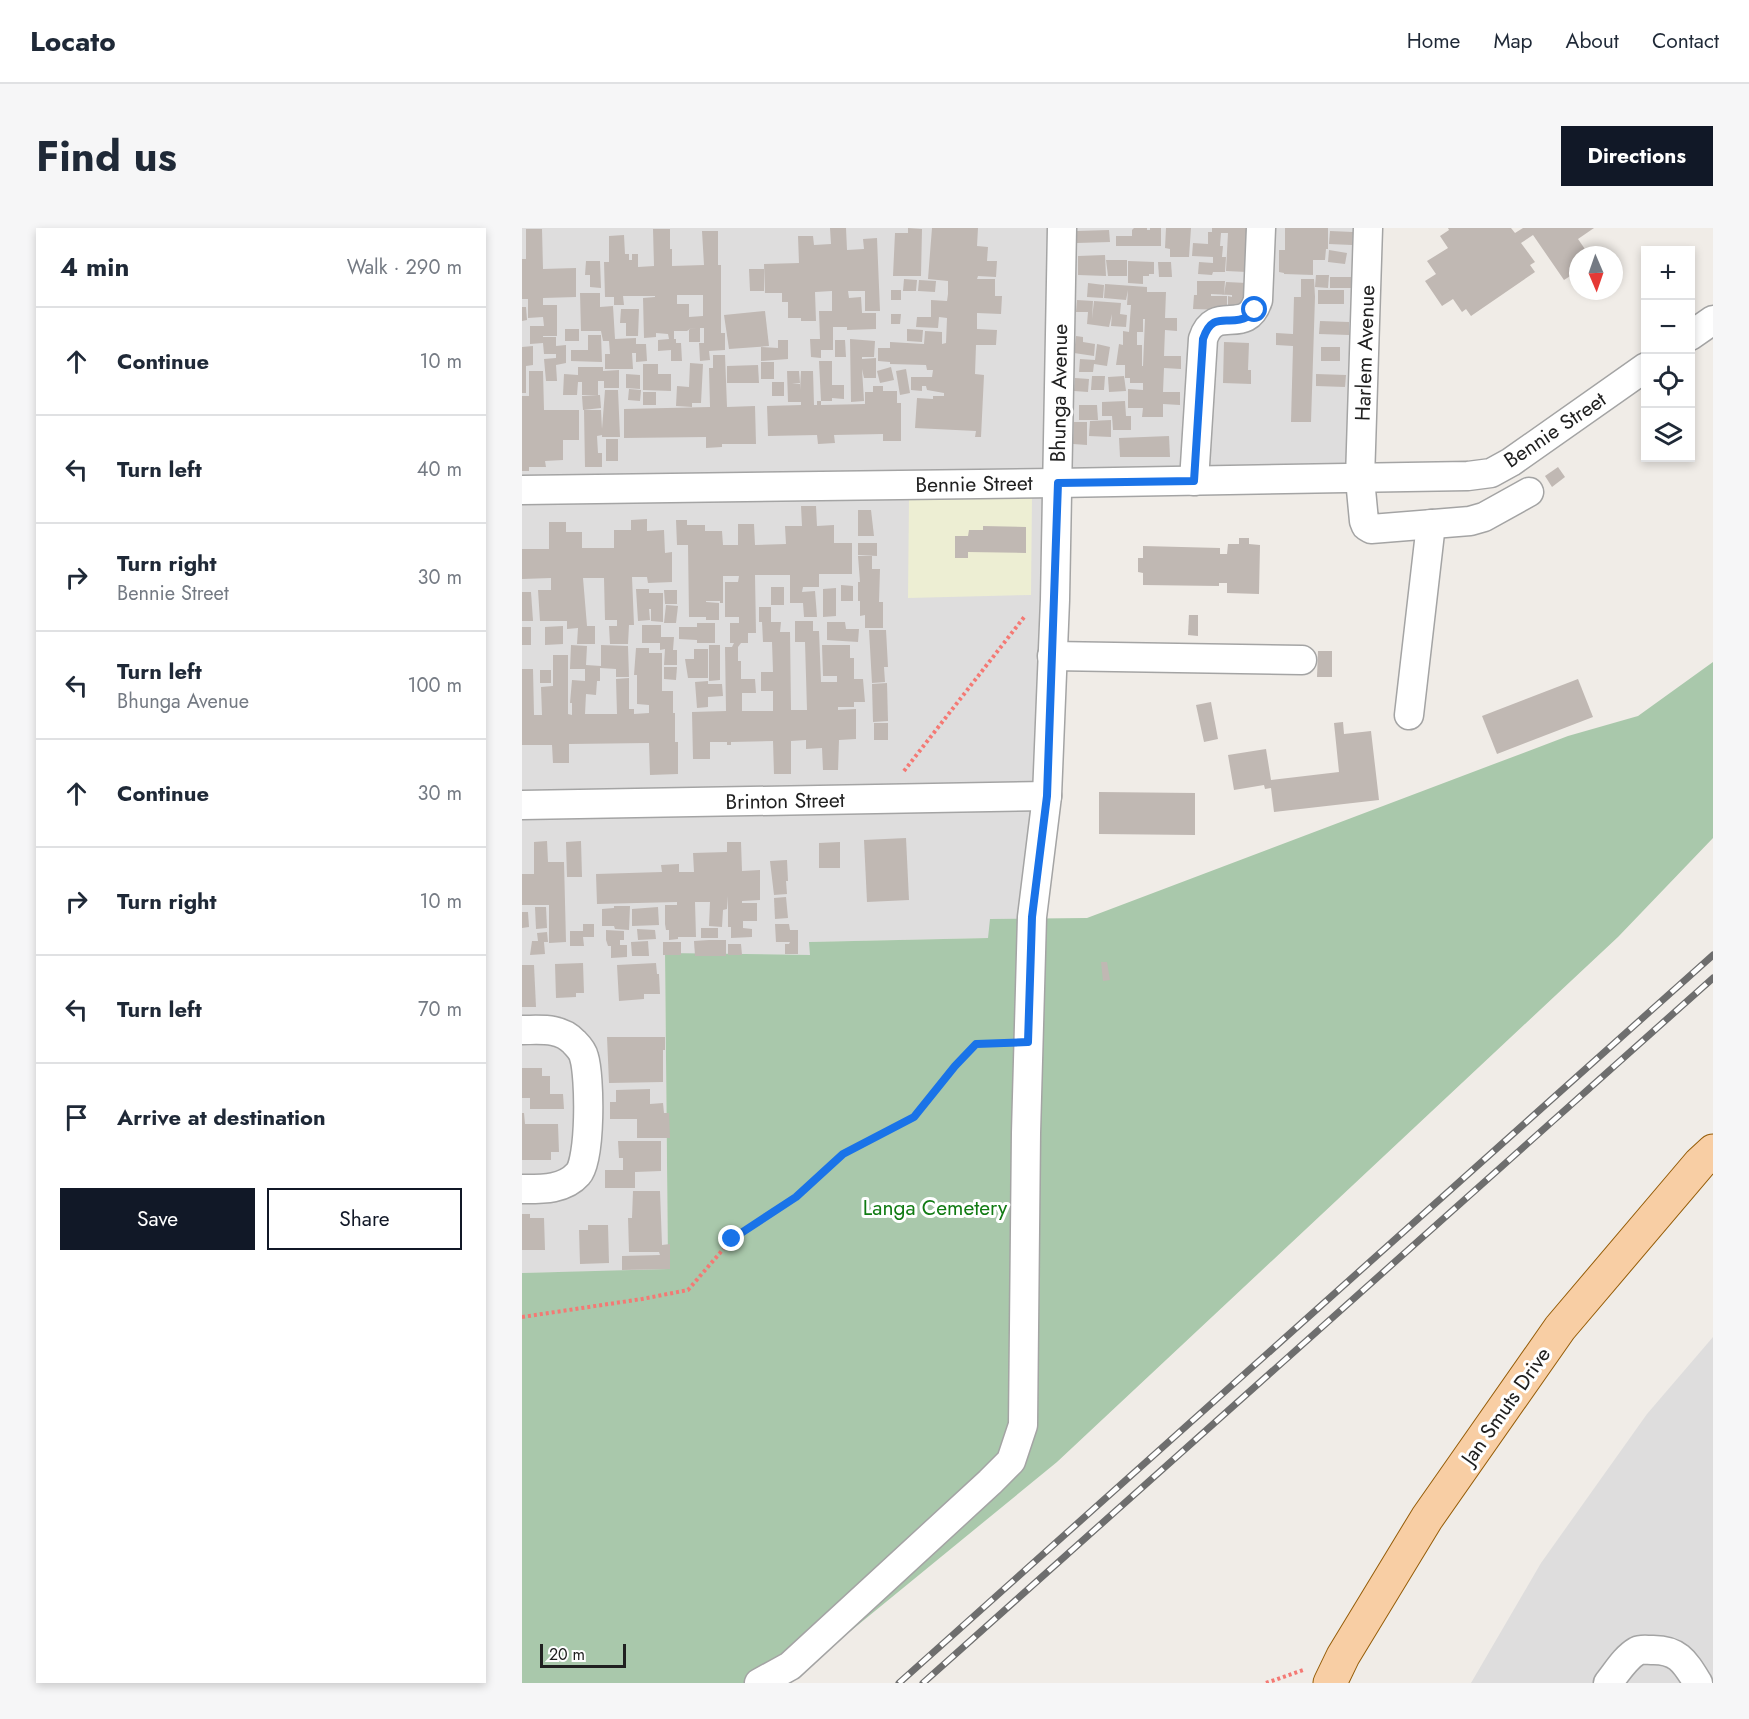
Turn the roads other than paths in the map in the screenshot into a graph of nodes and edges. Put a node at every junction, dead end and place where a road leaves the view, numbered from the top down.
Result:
1 (1062, 228) edge
2 (1262, 228) edge
3 (1368, 228) edge
4 (1713, 320) edge
5 (1695, 333) edge
6 (1641, 371) edge
7 (1360, 479) junction
8 (1194, 481) junction
9 (1058, 483) junction
10 (522, 490) edge
11 (1529, 492) dead end
12 (1431, 524) junction
13 (1052, 656) junction
14 (1302, 660) dead end
15 (1409, 716) dead end
16 (1047, 796) junction
17 (522, 805) edge
18 (522, 1030) edge
19 (1713, 1151) edge
20 (522, 1189) edge
21 (759, 1683) edge
22 (1330, 1683) edge
23 (1608, 1683) edge
24 (1698, 1683) edge

1 - 9 street, Bhunga Avenue
2 - 8 street
3 - 7 street, Harlem Avenue
4 - 5 street
6 - 7 street, Bennie Street
7 - 8 street, Bennie Street
7 - 12 street, Harlem Avenue
8 - 9 street, Bennie Street
9 - 10 street, Bennie Street
9 - 13 street, Bhunga Avenue
11 - 12 street
12 - 15 street
13 - 14 street
13 - 16 street, Bhunga Avenue
16 - 17 street, Brinton Street
16 - 21 street, Bhunga Avenue
18 - 20 street
19 - 22 main road, Jan Smuts Drive
23 - 24 street

